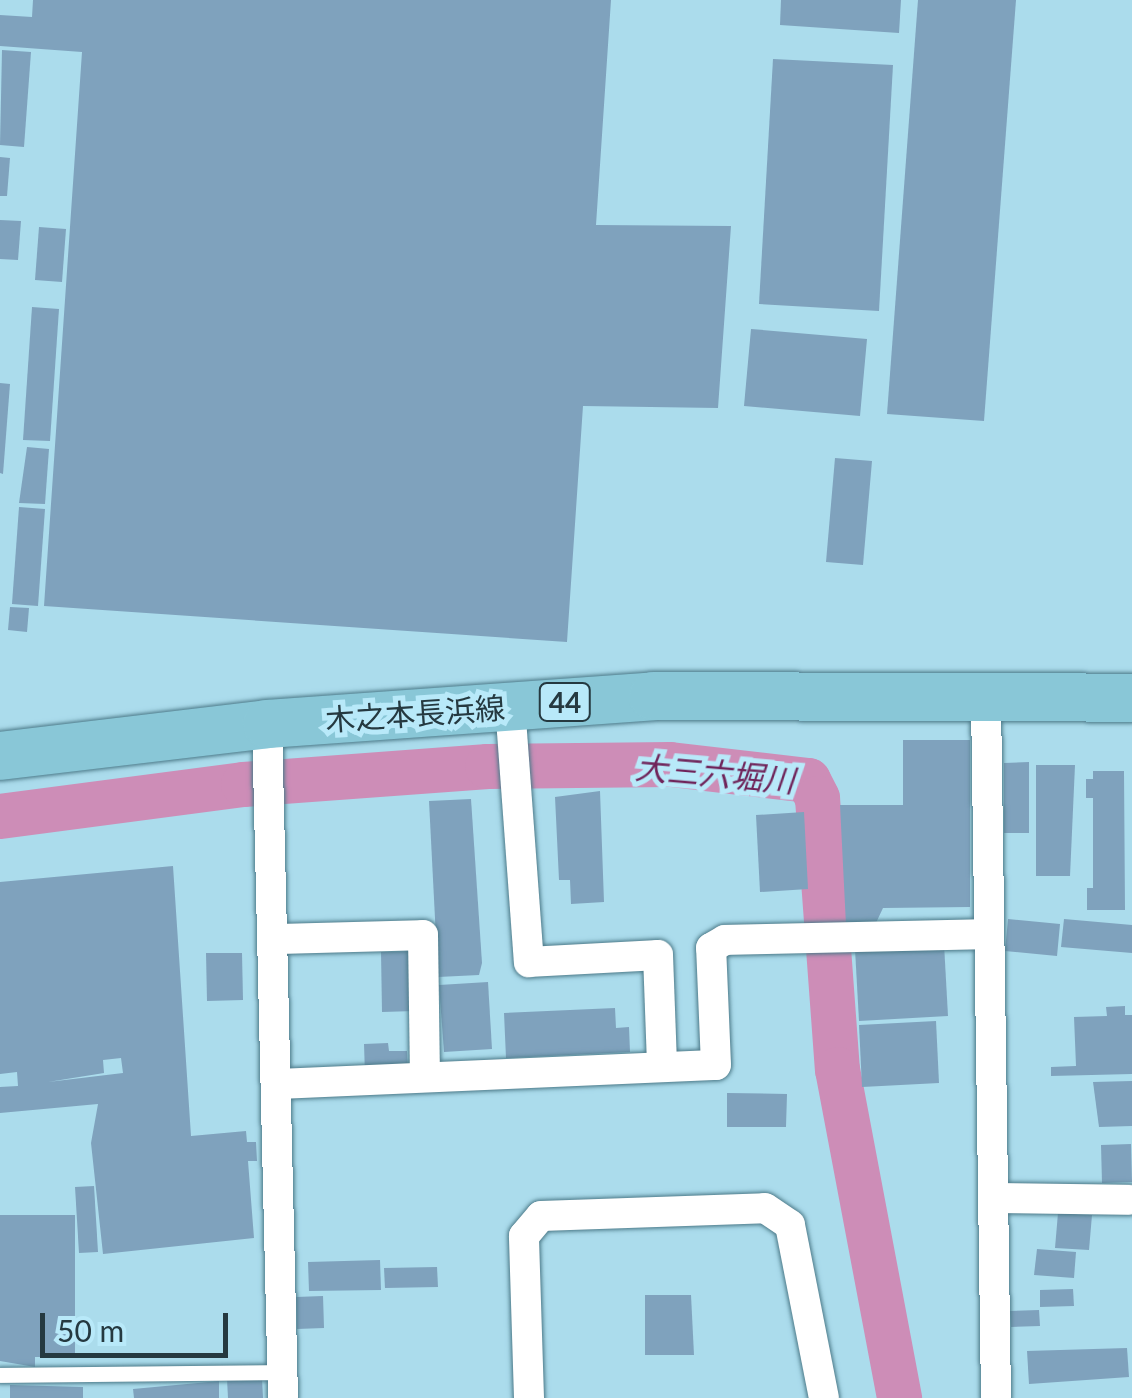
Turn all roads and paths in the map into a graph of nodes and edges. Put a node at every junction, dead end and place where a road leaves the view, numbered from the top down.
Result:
1 (1132, 698) edge
2 (986, 700) junction
3 (512, 723) junction
4 (268, 742) junction
5 (0, 756) edge
6 (990, 934) junction
7 (275, 939) junction
8 (662, 1065) junction
9 (426, 1077) junction
10 (276, 1084) junction
11 (994, 1198) junction
12 (1128, 1200) dead end
13 (0, 1375) edge
14 (283, 1385) edge
15 (529, 1398) edge
16 (824, 1398) edge
17 (996, 1398) edge

1 - 2 main road, 木之本長浜線 / 44
2 - 3 main road, 木之本長浜線 / 44
2 - 6 street
3 - 4 main road, 木之本長浜線 / 44
3 - 8 street
4 - 5 main road, 木之本長浜線 / 44
4 - 7 street
6 - 8 street
6 - 11 street
7 - 9 street
7 - 10 street
8 - 9 street
9 - 10 street
10 - 14 street
11 - 12 street
11 - 17 street
13 - 14 lane
15 - 16 street

